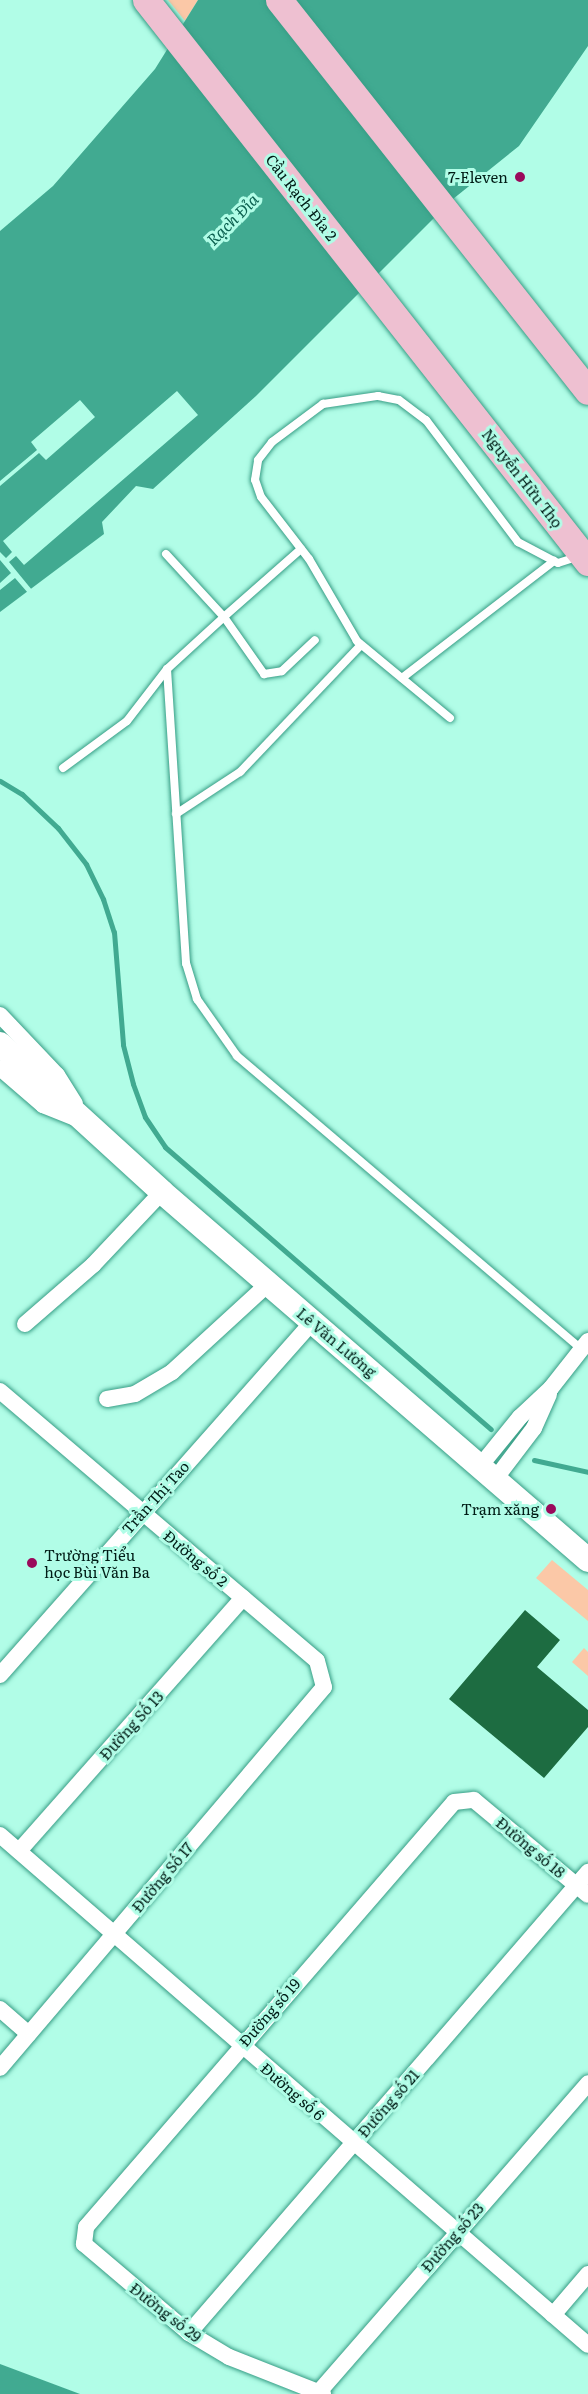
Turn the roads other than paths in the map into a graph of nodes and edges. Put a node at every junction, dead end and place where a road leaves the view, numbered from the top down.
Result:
1 (146, 0) edge
2 (279, 0) edge
3 (588, 391) edge
4 (458, 395) joint
5 (301, 549) junction
6 (166, 554) dead end
7 (585, 558) edge
8 (554, 561) junction
9 (224, 617) junction
10 (315, 640) dead end
11 (361, 645) junction
12 (167, 669) junction
13 (402, 678) junction
14 (450, 718) dead end
15 (63, 768) dead end
16 (176, 814) junction
17 (0, 1015) edge
18 (0, 1044) edge
19 (0, 1068) edge
20 (87, 1123) junction
21 (162, 1192) junction
22 (268, 1284) junction
23 (312, 1322) junction
24 (25, 1324) dead end
25 (585, 1345) edge
26 (551, 1388) junction
27 (0, 1390) edge
28 (107, 1399) dead end
29 (488, 1471) junction
30 (141, 1511) junction
31 (588, 1560) edge
32 (243, 1598) junction
33 (2, 1669) edge
34 (324, 1687) joint
35 (474, 1800) joint
36 (0, 1835) edge
37 (19, 1851) junction
38 (584, 1884) edge
39 (114, 1933) junction
40 (0, 2009) edge
41 (29, 2034) junction
42 (240, 2046) junction
43 (0, 2068) edge
44 (588, 2083) edge
45 (353, 2144) junction
46 (456, 2232) junction
47 (84, 2244) joint
48 (588, 2274) edge
49 (553, 2315) junction
50 (189, 2333) junction
51 (588, 2345) edge
52 (321, 2393) edge

1 - 4 main road, Cầu Rạch Đỉa 2
2 - 3 main road
4 - 7 main road, Nguyễn Hữu Thọ
5 - 8 lane
5 - 9 lane
5 - 11 lane
6 - 9 lane
7 - 8 lane
8 - 13 lane
9 - 10 lane
9 - 12 lane
11 - 13 lane
11 - 16 lane
12 - 15 lane
12 - 16 lane
13 - 14 lane
16 - 25 lane
17 - 20 street, Lê Văn Lương
18 - 20 main road, Lê Văn Lương
19 - 20 street, Lê Văn Lương
20 - 21 main road, Lê Văn Lương
21 - 22 main road, Lê Văn Lương
21 - 24 street
22 - 23 main road, Lê Văn Lương
22 - 28 street
23 - 29 main road, Lê Văn Lương
23 - 30 street, Trần Thị Tao
25 - 26 street
26 - 29 street
26 - 29 street
27 - 30 street, Đường số 2
29 - 31 main road, Lê Văn Lương
30 - 32 street, Đường số 2
30 - 33 street, Trần Thị Tao
32 - 34 street, Đường số 2
32 - 37 street, Đường Số 13
34 - 39 street, Đường Số 17
35 - 38 street, Đường số 18
35 - 42 street, Đường số 19
36 - 37 street, Đường số 6
37 - 39 street, Đường số 6
38 - 45 street, Đường số 21
39 - 41 street, Đường Số 17
39 - 42 street, Đường số 6
40 - 41 street
41 - 43 street, Đường Số 17
42 - 45 street, Đường số 6
42 - 47 street, Đường số 19
44 - 46 street, Đường số 23
45 - 46 street, Đường số 6
45 - 50 street, Đường số 21
46 - 49 street, Đường số 6
46 - 52 street, Đường số 23
47 - 50 street, Đường số 29
48 - 49 street
49 - 51 street, Đường số 6
50 - 52 street, Đường số 29

